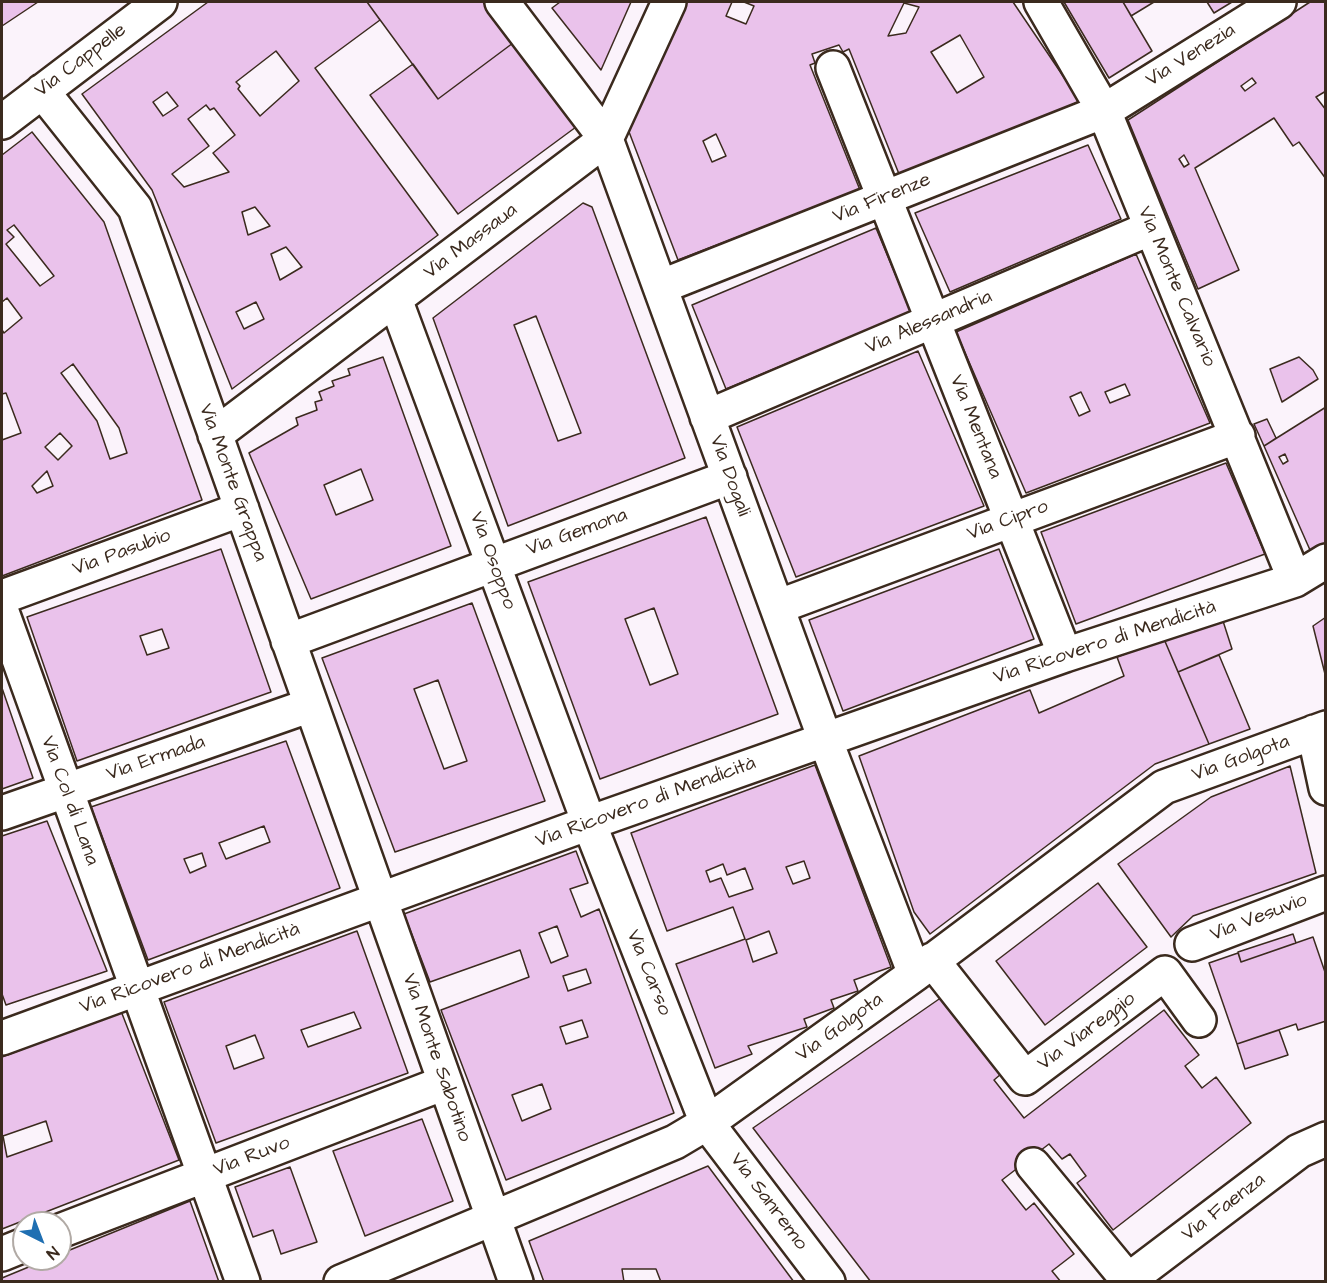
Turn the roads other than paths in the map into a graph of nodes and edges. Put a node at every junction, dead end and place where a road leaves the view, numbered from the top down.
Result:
1 (160, 2) edge
2 (502, 2) edge
3 (669, 2) edge
4 (1041, 2) edge
5 (1279, 2) edge
6 (833, 68) dead end
7 (42, 91) junction
8 (1104, 111) junction
9 (2, 122) edge
10 (606, 139) junction
11 (884, 198) junction
12 (1151, 228) junction
13 (660, 287) junction
14 (395, 299) junction
15 (933, 321) junction
16 (707, 417) junction
17 (215, 435) junction
18 (1238, 436) junction
19 (730, 477) junction
20 (242, 508) junction
21 (1011, 520) junction
22 (1326, 561) edge
23 (493, 564) junction
24 (1295, 580) junction
25 (2, 597) edge
26 (777, 607) junction
27 (2, 612) edge
28 (288, 640) junction
29 (1065, 656) junction
30 (311, 705) junction
31 (1320, 730) edge
32 (825, 739) junction
33 (1326, 788) edge
34 (65, 790) junction
35 (2, 813) edge
36 (589, 823) junction
37 (1326, 893) edge
38 (380, 899) junction
39 (1192, 944) dead end
40 (924, 967) junction
41 (136, 990) junction
42 (1199, 1020) dead end
43 (2, 1038) edge
44 (444, 1083) junction
45 (707, 1123) junction
46 (1326, 1139) edge
47 (1034, 1165) dead end
48 (204, 1175) junction
49 (492, 1217) junction
50 (72, 1226) edge
51 (243, 1281) edge
52 (341, 1281) edge
53 (516, 1281) edge
54 (828, 1281) edge
55 (1127, 1281) edge

1 - 7 street, Via Cappelle
2 - 10 street, Via Dogali
3 - 10 street, Via Massaua
4 - 8 street, Via Monte Calvario
5 - 8 street, Via Venezia
6 - 11 street, Via Mentana
7 - 9 street, Via Cappelle
7 - 17 street, Via Monte Grappa
8 - 11 street, Via Firenze
8 - 12 street, Via Monte Calvario
10 - 13 street, Via Dogali
10 - 14 street, Via Massaua
11 - 13 street, Via Firenze
11 - 15 street, Via Mentana
12 - 15 street, Via Alessandria
12 - 18 street, Via Monte Calvario
13 - 16 street, Via Dogali
14 - 17 street, Via Massaua
14 - 23 street, Via Osoppo
15 - 16 street, Via Alessandria
15 - 21 street, Via Mentana
16 - 19 street, Via Dogali
17 - 20 street, Via Monte Grappa
18 - 21 street, Via Cipro
18 - 24 street, Via Monte Calvario
19 - 23 street, Via Gemona
19 - 26 street, Via Dogali
20 - 25 street, Via Pasubio
20 - 28 street, Via Monte Grappa
21 - 26 street, Via Cipro
21 - 29 street, Via Mentana
22 - 24 street, Via Ricovero di Mendicità
23 - 28 street, Via Gemona
23 - 36 street, Via Osoppo
24 - 29 street, Via Ricovero di Mendicità
26 - 32 street, Via Dogali
27 - 34 street, Via Col di Lana
28 - 30 street, Via Monte Grappa
29 - 32 street, Via Ricovero di Mendicità
30 - 34 street, Via Ermada
30 - 38 street, Via Monte Grappa
31 - 33 street
31 - 40 street, Via Golgota
32 - 36 street, Via Ricovero di Mendicità
32 - 40 street, Via Dogali
34 - 35 street, Via Ermada
34 - 41 street, Via Col di Lana
36 - 38 street, Via Ricovero di Mendicità
36 - 45 street, Via Carso
37 - 39 street, Via Vesuvio
38 - 41 street, Via Ricovero di Mendicità
38 - 44 street, Via Monte Sabotino
40 - 42 street, Via Viareggio
40 - 45 street, Via Golgota
41 - 43 street, Via Ricovero di Mendicità
41 - 48 street, Via Col di Lana
44 - 48 street, Via Ruvo
44 - 49 street, Via Monte Sabotino
45 - 49 street, Via Golgota
45 - 54 street, Via Sanremo
46 - 55 street, Via Faenza
47 - 55 street
48 - 50 street, Via Ruvo
48 - 51 street, Via Col di Lana
49 - 52 street, Via Golgota
49 - 53 street, Via Monte Sabotino

